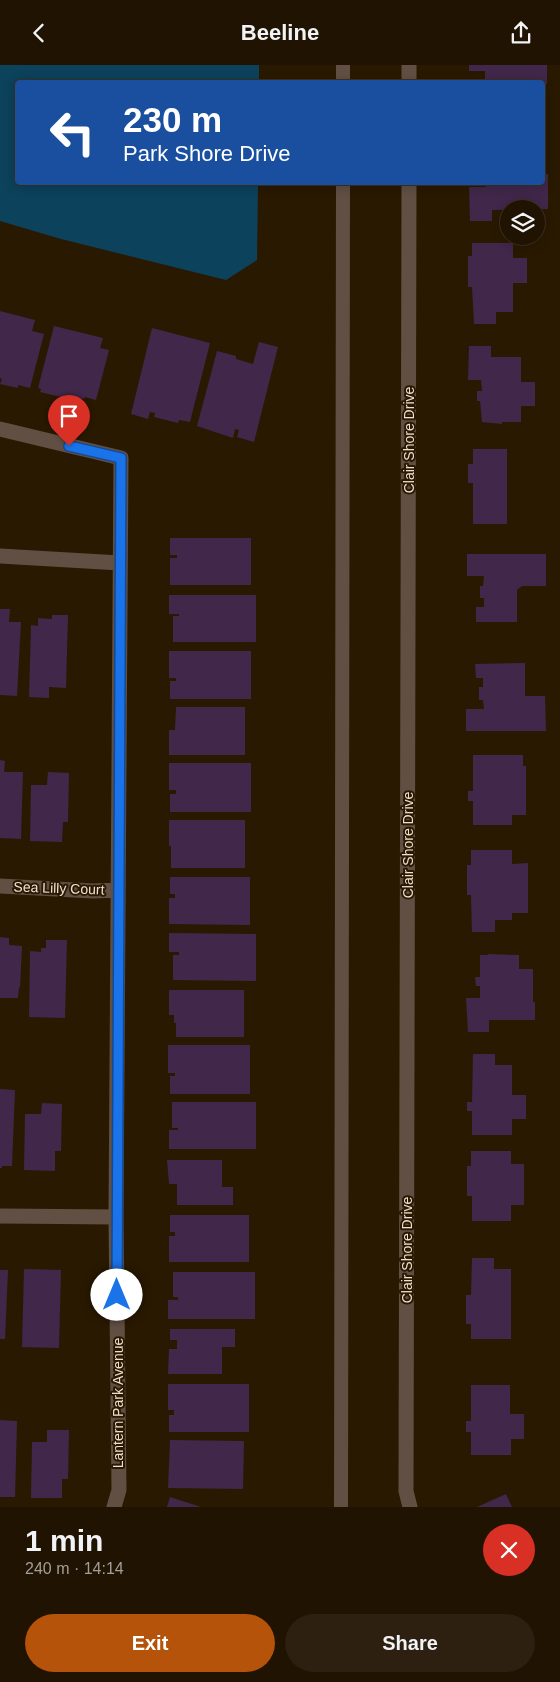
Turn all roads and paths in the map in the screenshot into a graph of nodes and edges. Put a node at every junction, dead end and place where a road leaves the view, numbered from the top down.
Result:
1 (343, 65) edge
2 (409, 65) edge
3 (343, 80) edge
4 (409, 80) edge
5 (343, 185) edge
6 (409, 185) edge
7 (0, 429) edge
8 (0, 557) edge
9 (120, 563) junction
10 (0, 887) edge
11 (118, 890) junction
12 (0, 1216) edge
13 (116, 1217) junction
14 (114, 1507) edge
15 (341, 1507) edge
16 (410, 1507) edge

1 - 3 lane
2 - 4 street
5 - 15 lane
6 - 16 street, Clair Shore Drive
7 - 9 street, Lantern Park Avenue
8 - 9 street
9 - 11 street, Lantern Park Avenue
10 - 11 street, Sea Lilly Court
11 - 13 street, Lantern Park Avenue
12 - 13 street
13 - 14 street, Lantern Park Avenue

